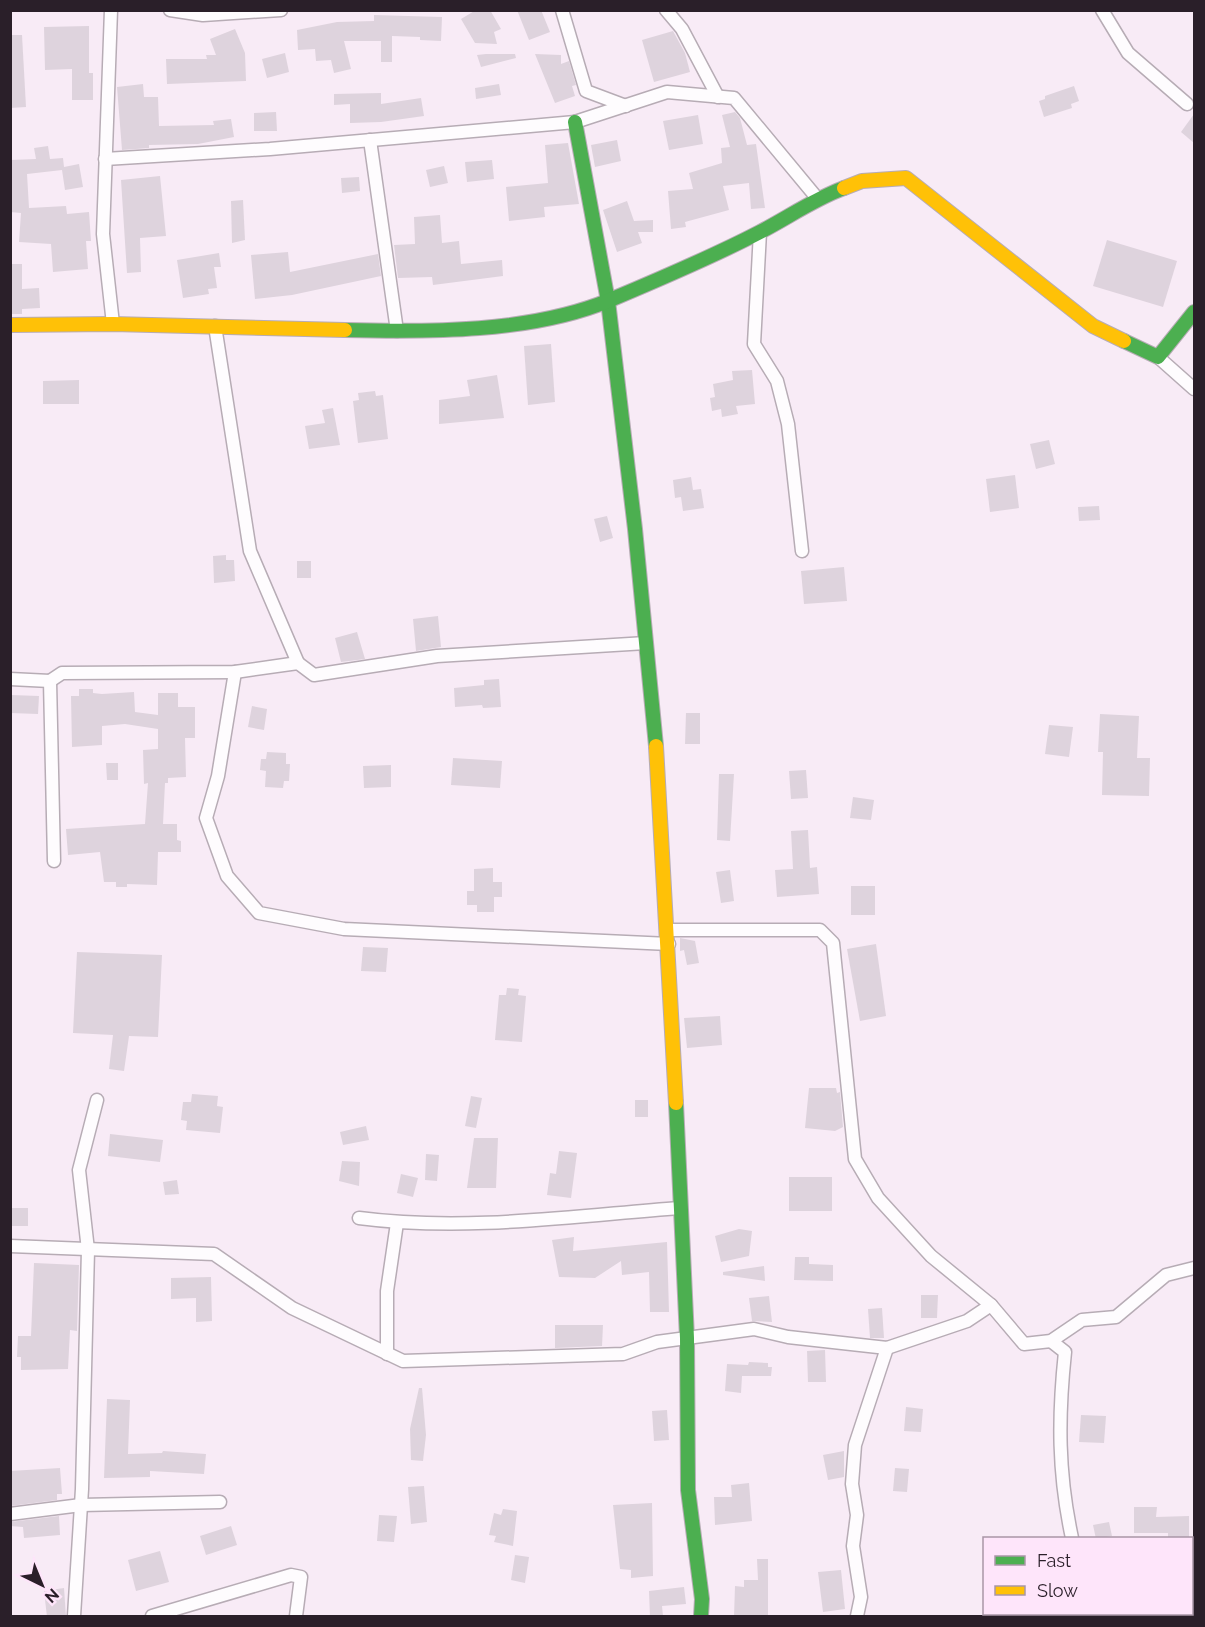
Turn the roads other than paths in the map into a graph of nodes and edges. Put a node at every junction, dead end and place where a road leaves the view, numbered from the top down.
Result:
1 (111, 10) edge
2 (170, 10) edge
3 (281, 10) edge
4 (562, 10) edge
5 (666, 10) edge
6 (1102, 10) edge
7 (246, 11) edge
8 (718, 97) junction
9 (1187, 104) dead end
10 (626, 106) junction
11 (575, 122) junction
12 (370, 140) junction
13 (105, 159) junction
14 (817, 198) junction
15 (760, 232) junction
16 (608, 301) junction
17 (1194, 312) edge
18 (113, 324) junction
19 (10, 326) edge
20 (215, 326) junction
21 (397, 331) junction
22 (1158, 357) junction
23 (1194, 389) edge
24 (802, 551) dead end
25 (646, 644) junction
26 (298, 663) junction
27 (235, 672) junction
28 (10, 679) edge
29 (50, 681) junction
30 (54, 861) dead end
31 (668, 937) junction
32 (97, 1100) dead end
33 (680, 1208) junction
34 (359, 1218) dead end
35 (397, 1223) junction
36 (10, 1246) edge
37 (88, 1250) junction
38 (1194, 1268) edge
39 (991, 1305) junction
40 (687, 1338) junction
41 (1051, 1341) junction
42 (887, 1348) junction
43 (387, 1354) junction
44 (220, 1502) dead end
45 (81, 1505) junction
46 (10, 1514) edge
47 (1072, 1537) edge
48 (74, 1617) edge
49 (152, 1617) edge
50 (296, 1617) edge
51 (701, 1617) edge
52 (857, 1617) edge

1 - 13 street
2 - 7 street
3 - 7 street
4 - 10 street
5 - 8 street
6 - 9 street
8 - 10 street
8 - 14 street
10 - 11 street
11 - 12 street
11 - 16 street
12 - 13 street
12 - 21 street
13 - 18 street
14 - 15 street
14 - 22 street
15 - 16 street
15 - 24 street
16 - 21 street
16 - 25 street
17 - 22 street
18 - 19 street
18 - 20 street
20 - 21 street
20 - 26 street
22 - 23 street
25 - 26 street
25 - 31 street
26 - 27 street
27 - 29 street
27 - 31 street
28 - 29 street
29 - 30 street
31 - 33 street
31 - 39 street
32 - 37 street
33 - 35 street
33 - 40 street
34 - 35 street
35 - 43 street
36 - 37 street
37 - 43 street
37 - 45 street
38 - 41 street
39 - 41 street
39 - 42 street
40 - 42 street
40 - 43 street
40 - 51 street
41 - 47 street
42 - 52 street
44 - 45 street
45 - 46 street
45 - 48 street
49 - 50 street

